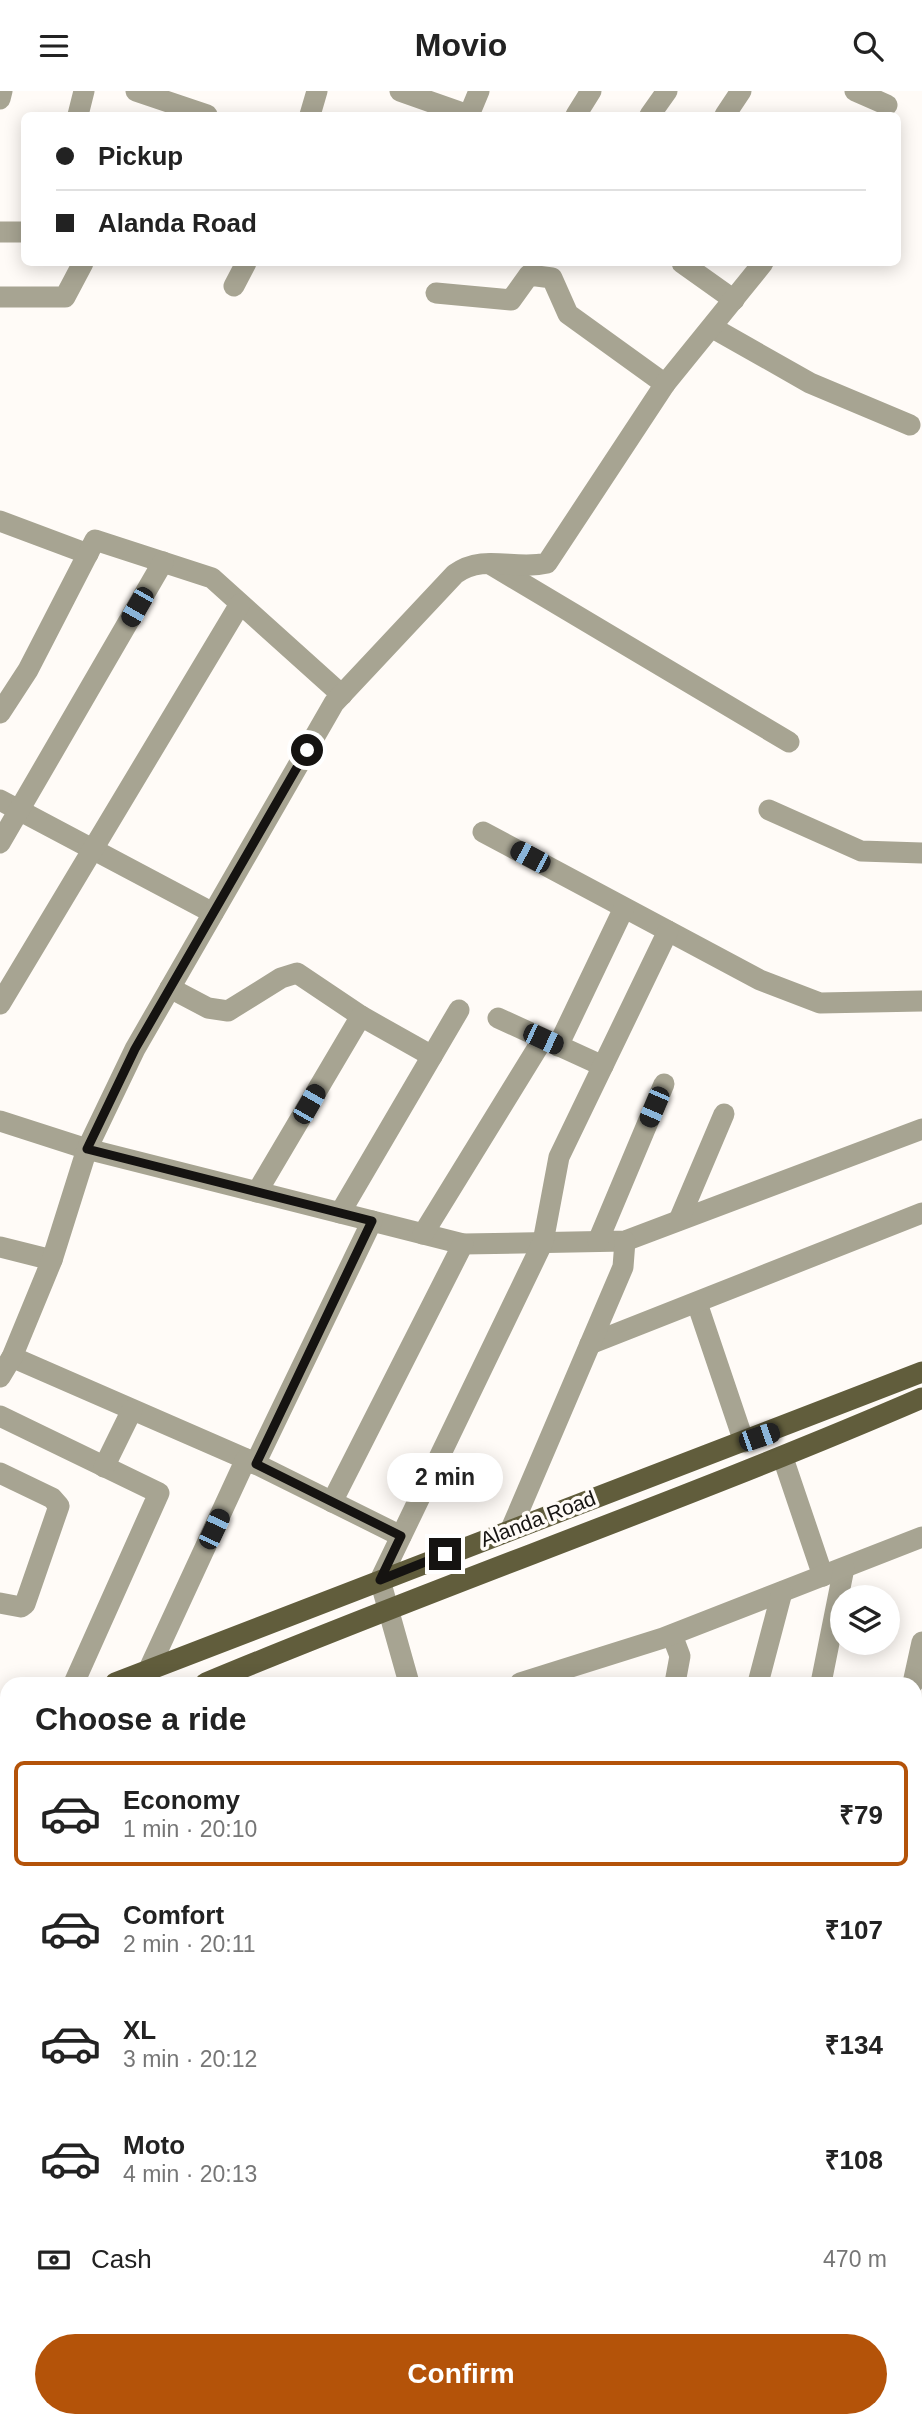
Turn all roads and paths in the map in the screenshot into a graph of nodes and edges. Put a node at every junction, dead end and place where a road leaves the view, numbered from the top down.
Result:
1 (2, 91) edge
2 (84, 91) edge
3 (136, 91) edge
4 (317, 91) edge
5 (400, 91) edge
6 (479, 91) edge
7 (591, 91) edge
8 (667, 91) edge
9 (741, 91) edge
10 (855, 91) edge
11 (0, 99) edge
12 (169, 103) edge
13 (888, 104) edge
14 (79, 112) edge
15 (198, 112) edge
16 (311, 112) edge
17 (460, 112) edge
18 (470, 112) edge
19 (578, 112) edge
20 (652, 112) edge
21 (727, 112) edge
22 (0, 232) edge
23 (21, 232) edge
24 (81, 266) edge
25 (244, 266) edge
26 (686, 266) edge
27 (761, 266) edge
28 (234, 286) dead end
29 (436, 293) dead end
30 (0, 297) edge
31 (734, 300) junction
32 (713, 328) junction
33 (664, 384) junction
34 (909, 425) dead end
35 (0, 521) edge
36 (88, 554) junction
37 (163, 562) junction
38 (486, 562) junction
39 (240, 604) junction
40 (342, 695) junction
41 (0, 713) edge
42 (789, 742) dead end
43 (0, 800) edge
44 (19, 810) junction
45 (769, 810) dead end
46 (482, 832) dead end
47 (0, 843) edge
48 (921, 848) edge
49 (93, 849) junction
50 (624, 908) junction
51 (213, 913) junction
52 (668, 931) junction
53 (170, 988) junction
54 (922, 1001) edge
55 (0, 1004) edge
56 (459, 1010) dead end
57 (361, 1016) junction
58 (498, 1018) dead end
59 (550, 1042) junction
60 (432, 1056) junction
61 (603, 1066) junction
62 (664, 1084) dead end
63 (724, 1114) dead end
64 (0, 1121) edge
65 (922, 1129) edge
66 (87, 1149) junction
67 (257, 1192) junction
68 (340, 1213) junction
69 (922, 1213) edge
70 (679, 1220) junction
71 (372, 1221) junction
72 (423, 1234) junction
73 (598, 1241) junction
74 (625, 1241) junction
75 (543, 1242) junction
76 (463, 1244) junction
77 (0, 1247) edge
78 (52, 1260) junction
79 (697, 1303) junction
80 (590, 1344) junction
81 (12, 1357) junction
82 (922, 1372) edge
83 (0, 1377) edge
84 (922, 1398) edge
85 (132, 1411) junction
86 (0, 1416) edge
87 (744, 1442) junction
88 (783, 1458) junction
89 (251, 1462) junction
90 (104, 1467) junction
91 (0, 1473) edge
92 (332, 1502) junction
93 (511, 1529) junction
94 (401, 1536) junction
95 (922, 1537) edge
96 (844, 1568) junction
97 (823, 1576) junction
98 (380, 1580) junction
99 (782, 1592) junction
100 (0, 1603) edge
101 (388, 1609) junction
102 (672, 1635) junction
103 (922, 1642) edge
104 (149, 1669) junction
105 (77, 1677) edge
106 (130, 1677) edge
107 (221, 1677) edge
108 (407, 1677) edge
109 (539, 1677) edge
110 (674, 1677) edge
111 (760, 1677) edge
112 (822, 1677) edge
113 (914, 1677) edge

1 - 11 street
2 - 14 street
3 - 12 street
4 - 16 street
5 - 17 street
6 - 18 street
7 - 19 street
8 - 20 street
9 - 21 street
10 - 13 street
12 - 15 street
22 - 23 street
24 - 30 street
25 - 28 street
26 - 31 street
27 - 31 street
29 - 33 street
31 - 32 street
32 - 33 street
32 - 34 street
33 - 38 street
35 - 36 street
36 - 37 street
36 - 41 street
37 - 39 street
37 - 44 street
38 - 40 street
38 - 42 street
39 - 40 street
39 - 49 street
40 - 51 street
43 - 44 street
44 - 47 street
44 - 49 street
45 - 48 street
46 - 50 street
49 - 51 street
49 - 55 street
50 - 52 street
50 - 59 street
51 - 53 street
52 - 54 street
52 - 61 street
53 - 57 street
53 - 66 street
56 - 60 street
57 - 60 street
57 - 67 street
58 - 59 street
59 - 61 street
59 - 72 street
60 - 68 street
61 - 75 street
62 - 73 street
63 - 70 street
64 - 66 street
65 - 70 street
66 - 67 street
66 - 78 street
67 - 68 street
68 - 71 street
69 - 79 street
70 - 74 street
71 - 72 street
71 - 89 street
72 - 76 street
73 - 74 street
73 - 75 street
74 - 80 street
75 - 76 street
75 - 94 street
76 - 92 street
77 - 78 street
78 - 81 street
79 - 80 street
79 - 87 street
80 - 93 street
81 - 83 street
81 - 85 street
82 - 87 main road, Alanda Road
84 - 88 main road, Alanda Road
85 - 89 street
85 - 90 street
86 - 90 street
87 - 93 main road, Alanda Road
88 - 97 street
88 - 101 main road, Alanda Road
89 - 92 street
89 - 104 street
90 - 105 street
91 - 100 street
92 - 94 street
93 - 98 main road, Alanda Road
94 - 98 street
95 - 96 street
96 - 97 street
96 - 112 street
97 - 99 street
98 - 101 street
98 - 104 main road, Alanda Road
99 - 102 street
99 - 111 street
101 - 107 main road, Alanda Road
101 - 108 street
102 - 109 street
102 - 110 street
103 - 113 street
104 - 106 main road, Alanda Road

